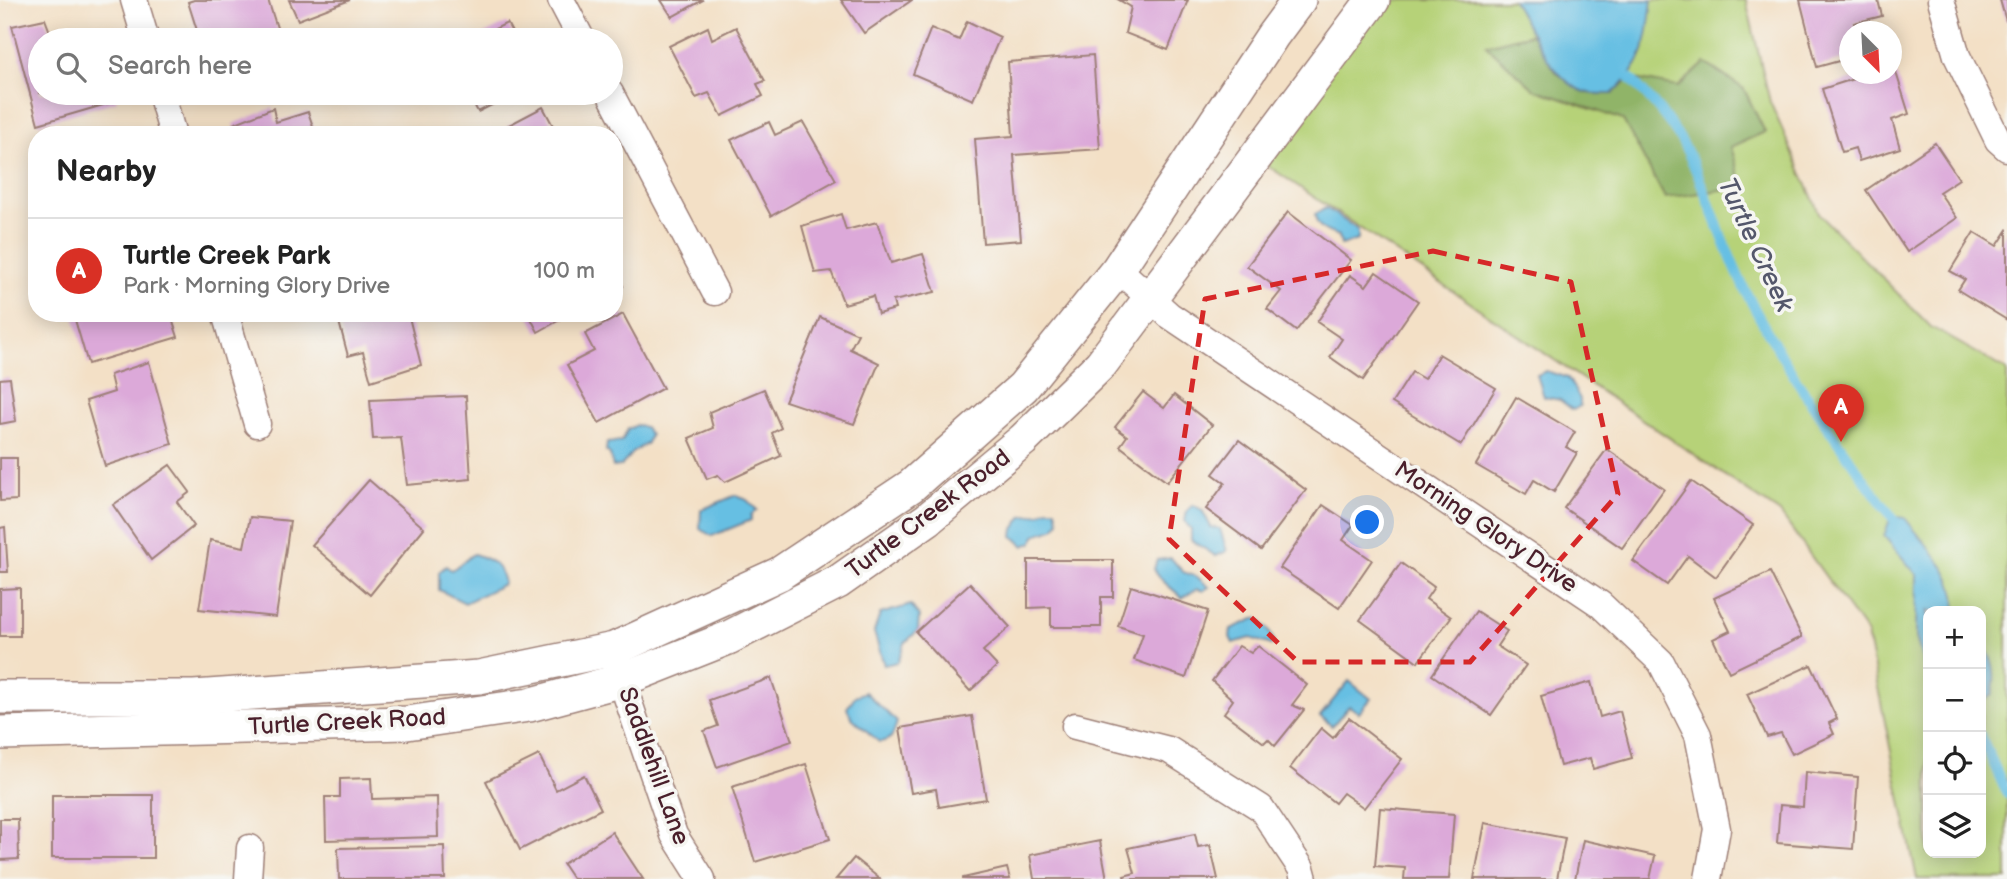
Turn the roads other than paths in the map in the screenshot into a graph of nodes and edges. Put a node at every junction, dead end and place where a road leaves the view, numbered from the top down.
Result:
1 (134, 0) edge
2 (561, 0) edge
3 (1300, 0) edge
4 (1373, 0) edge
5 (1941, 0) edge
6 (142, 28) edge
7 (576, 28) edge
8 (164, 105) edge
9 (616, 105) edge
10 (170, 126) edge
11 (2007, 148) edge
12 (1118, 269) junction
13 (715, 292) dead end
14 (1149, 298) junction
15 (228, 322) edge
16 (257, 424) dead end
17 (618, 665) junction
18 (0, 697) edge
19 (1074, 726) dead end
20 (0, 733) edge
21 (250, 848) dead end
22 (248, 879) edge
23 (702, 879) edge
24 (1304, 879) edge
25 (1709, 879) edge

1 - 6 street
2 - 7 street
3 - 12 street, Turtle Creek Road
4 - 14 street, Turtle Creek Road
5 - 11 street
8 - 10 street
9 - 13 street
12 - 14 street, Morning Glory Drive
12 - 17 street, Turtle Creek Road
14 - 17 street, Turtle Creek Road
14 - 25 street, Morning Glory Drive
15 - 16 street
17 - 18 street, Turtle Creek Road
17 - 20 street, Turtle Creek Road
17 - 23 street, Saddlehill Lane
19 - 24 street
21 - 22 street

